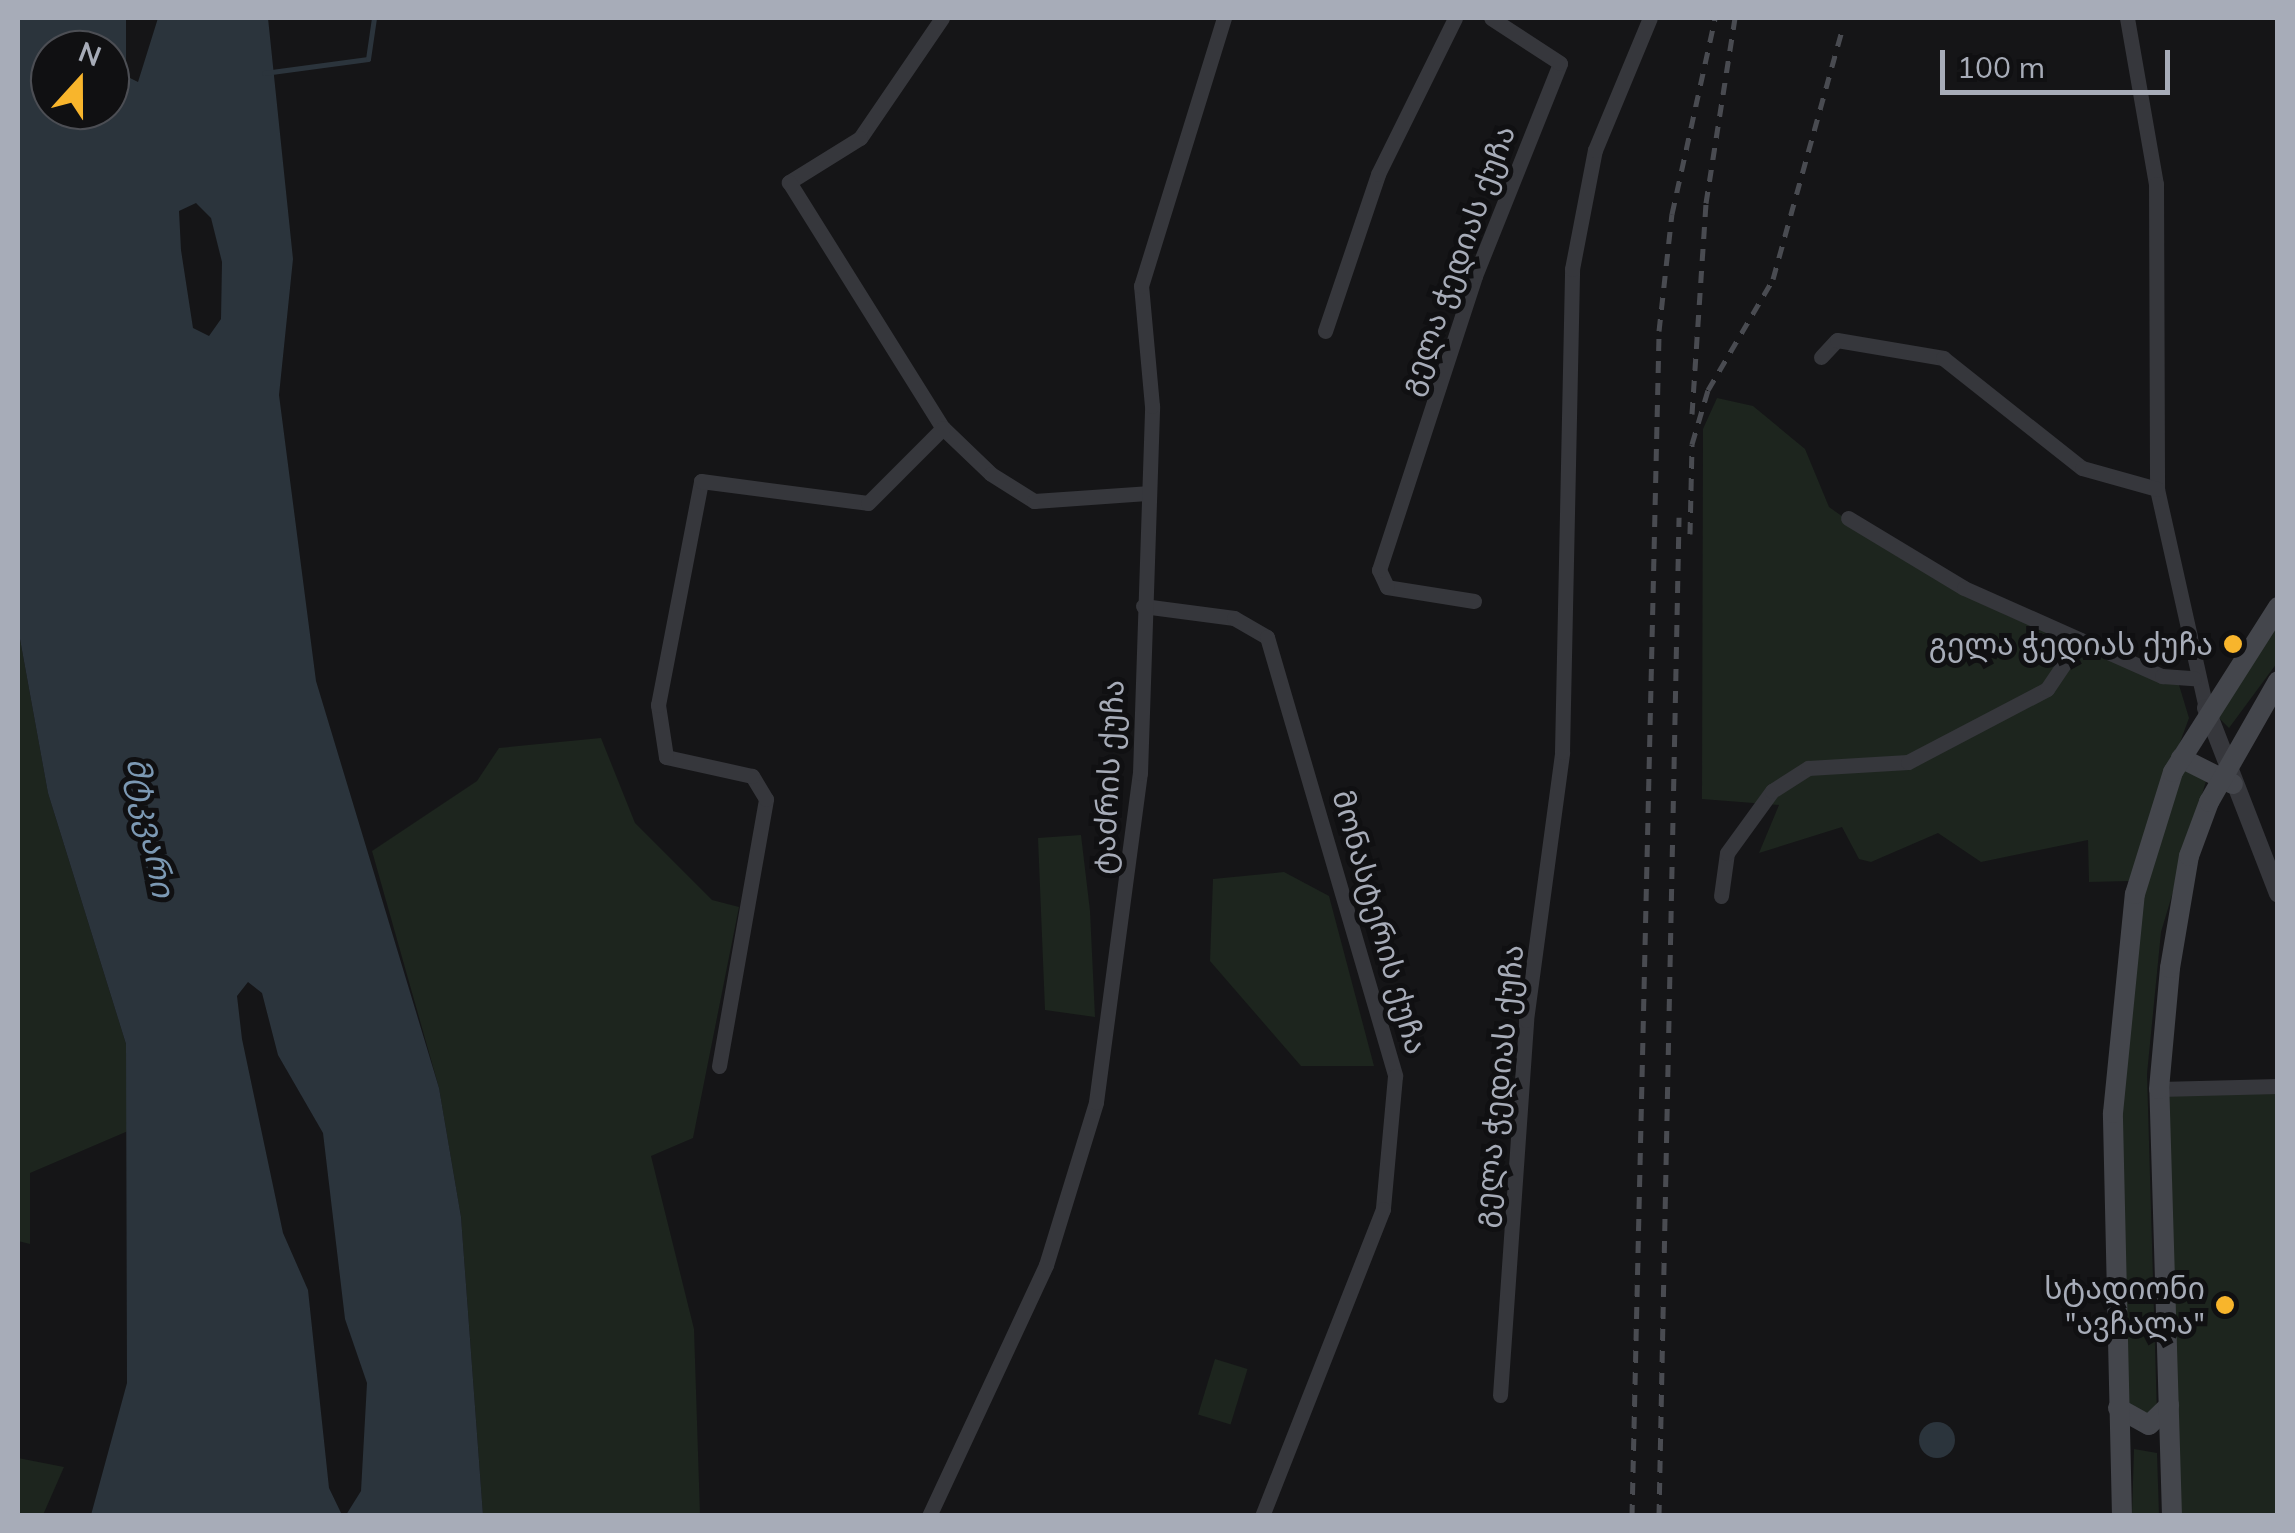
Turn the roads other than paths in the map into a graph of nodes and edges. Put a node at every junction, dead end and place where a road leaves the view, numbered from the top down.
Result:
1 (942, 18) edge
2 (1224, 18) edge
3 (1455, 18) edge
4 (1492, 18) edge
5 (1650, 18) edge
6 (2127, 18) edge
7 (1325, 331) dead end
8 (1821, 357) dead end
9 (943, 428) junction
10 (2157, 489) junction
11 (1147, 493) junction
12 (1848, 518) dead end
13 (1474, 601) dead end
14 (1143, 606) junction
15 (2278, 607) edge
16 (2080, 640) junction
17 (2194, 678) junction
18 (2278, 680) edge
19 (2206, 708) junction
20 (2181, 758) junction
21 (2227, 776) junction
22 (2278, 894) edge
23 (1721, 896) dead end
24 (718, 1066) dead end
25 (2278, 1086) edge
26 (2159, 1090) junction
27 (1500, 1395) dead end
28 (2169, 1406) junction
29 (2118, 1408) junction
30 (2119, 1448) junction
31 (2172, 1454) junction
32 (929, 1516) edge
33 (1262, 1516) edge
34 (2122, 1516) edge
35 (2172, 1516) edge

1 - 9 street
2 - 11 street, ტაძრის ქუჩა
3 - 7 street
4 - 13 street, გელა ჭედიას ქუჩა
5 - 27 street, გელა ჭედიას ქუჩა
6 - 10 street
8 - 10 street
9 - 11 street
9 - 24 street
10 - 17 street
11 - 14 street, ტაძრის ქუჩა
12 - 16 street
14 - 32 street, ტაძრის ქუჩა
14 - 33 street, მონასტერის ქუჩა
15 - 19 main road
16 - 17 street
16 - 23 street
17 - 19 street
18 - 21 main road
19 - 20 main road
19 - 21 street
20 - 21 main road
20 - 29 main road
21 - 22 street
21 - 26 main road
25 - 26 street
26 - 28 main road
28 - 29 main road
28 - 31 main road
29 - 30 main road
30 - 31 main road
30 - 34 main road
31 - 35 main road

